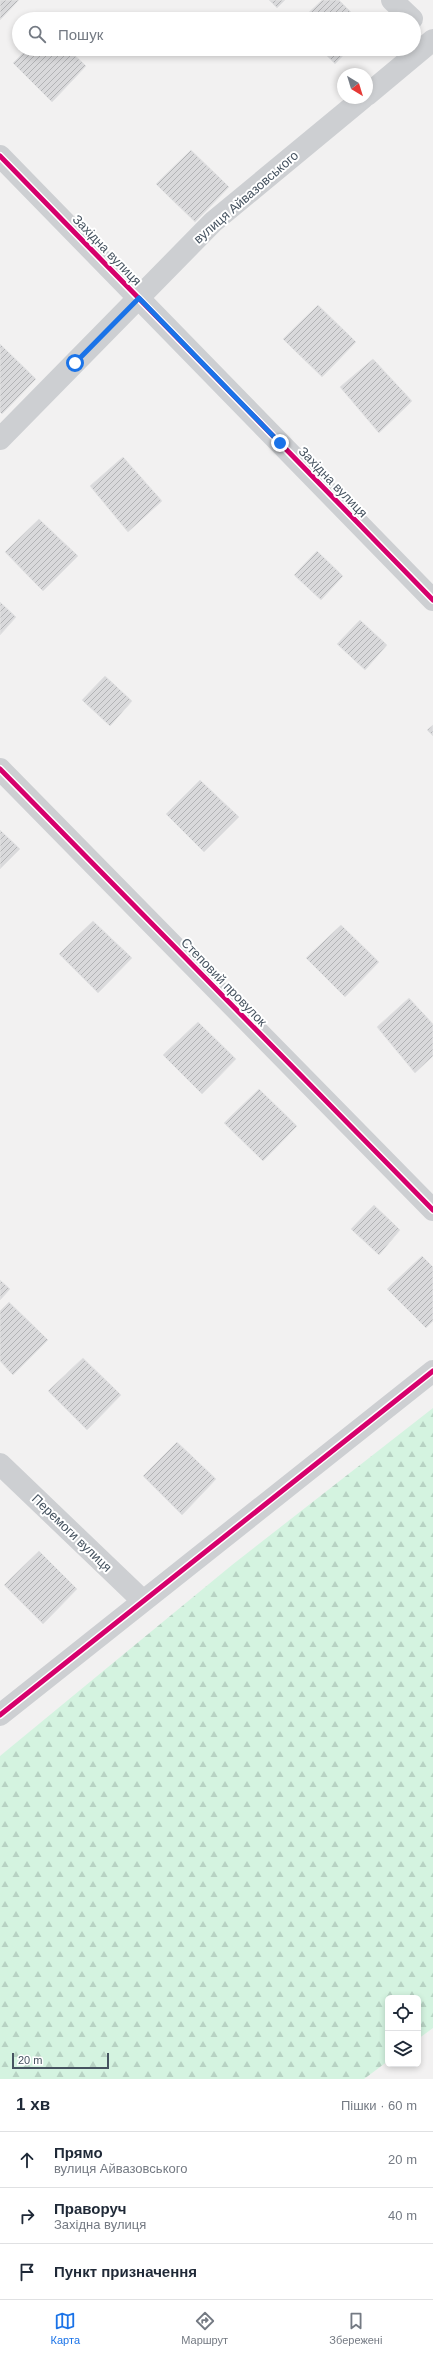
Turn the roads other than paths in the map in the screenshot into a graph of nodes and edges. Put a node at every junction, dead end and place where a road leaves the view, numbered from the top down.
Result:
1 (392, 0) edge
2 (405, 12) edge
3 (421, 28) edge
4 (433, 40) edge
5 (421, 50) edge
6 (414, 56) edge
7 (373, 90) edge
8 (356, 104) edge
9 (0, 156) edge
10 (139, 298) junction
11 (0, 439) edge
12 (433, 600) edge
13 (0, 769) edge
14 (433, 1210) edge
15 (433, 1371) edge
16 (0, 1464) edge
17 (144, 1601) junction
18 (0, 1715) edge

1 - 2 street
3 - 4 street
4 - 5 street
6 - 7 street
8 - 10 street, вулиця Айвазовського
9 - 10 street, Західна вулиця
10 - 11 street, вулиця Айвазовського
10 - 12 street, Західна вулиця
13 - 14 street, Степовий провулок
15 - 17 street
16 - 17 street, Перемоги вулиця
17 - 18 street

